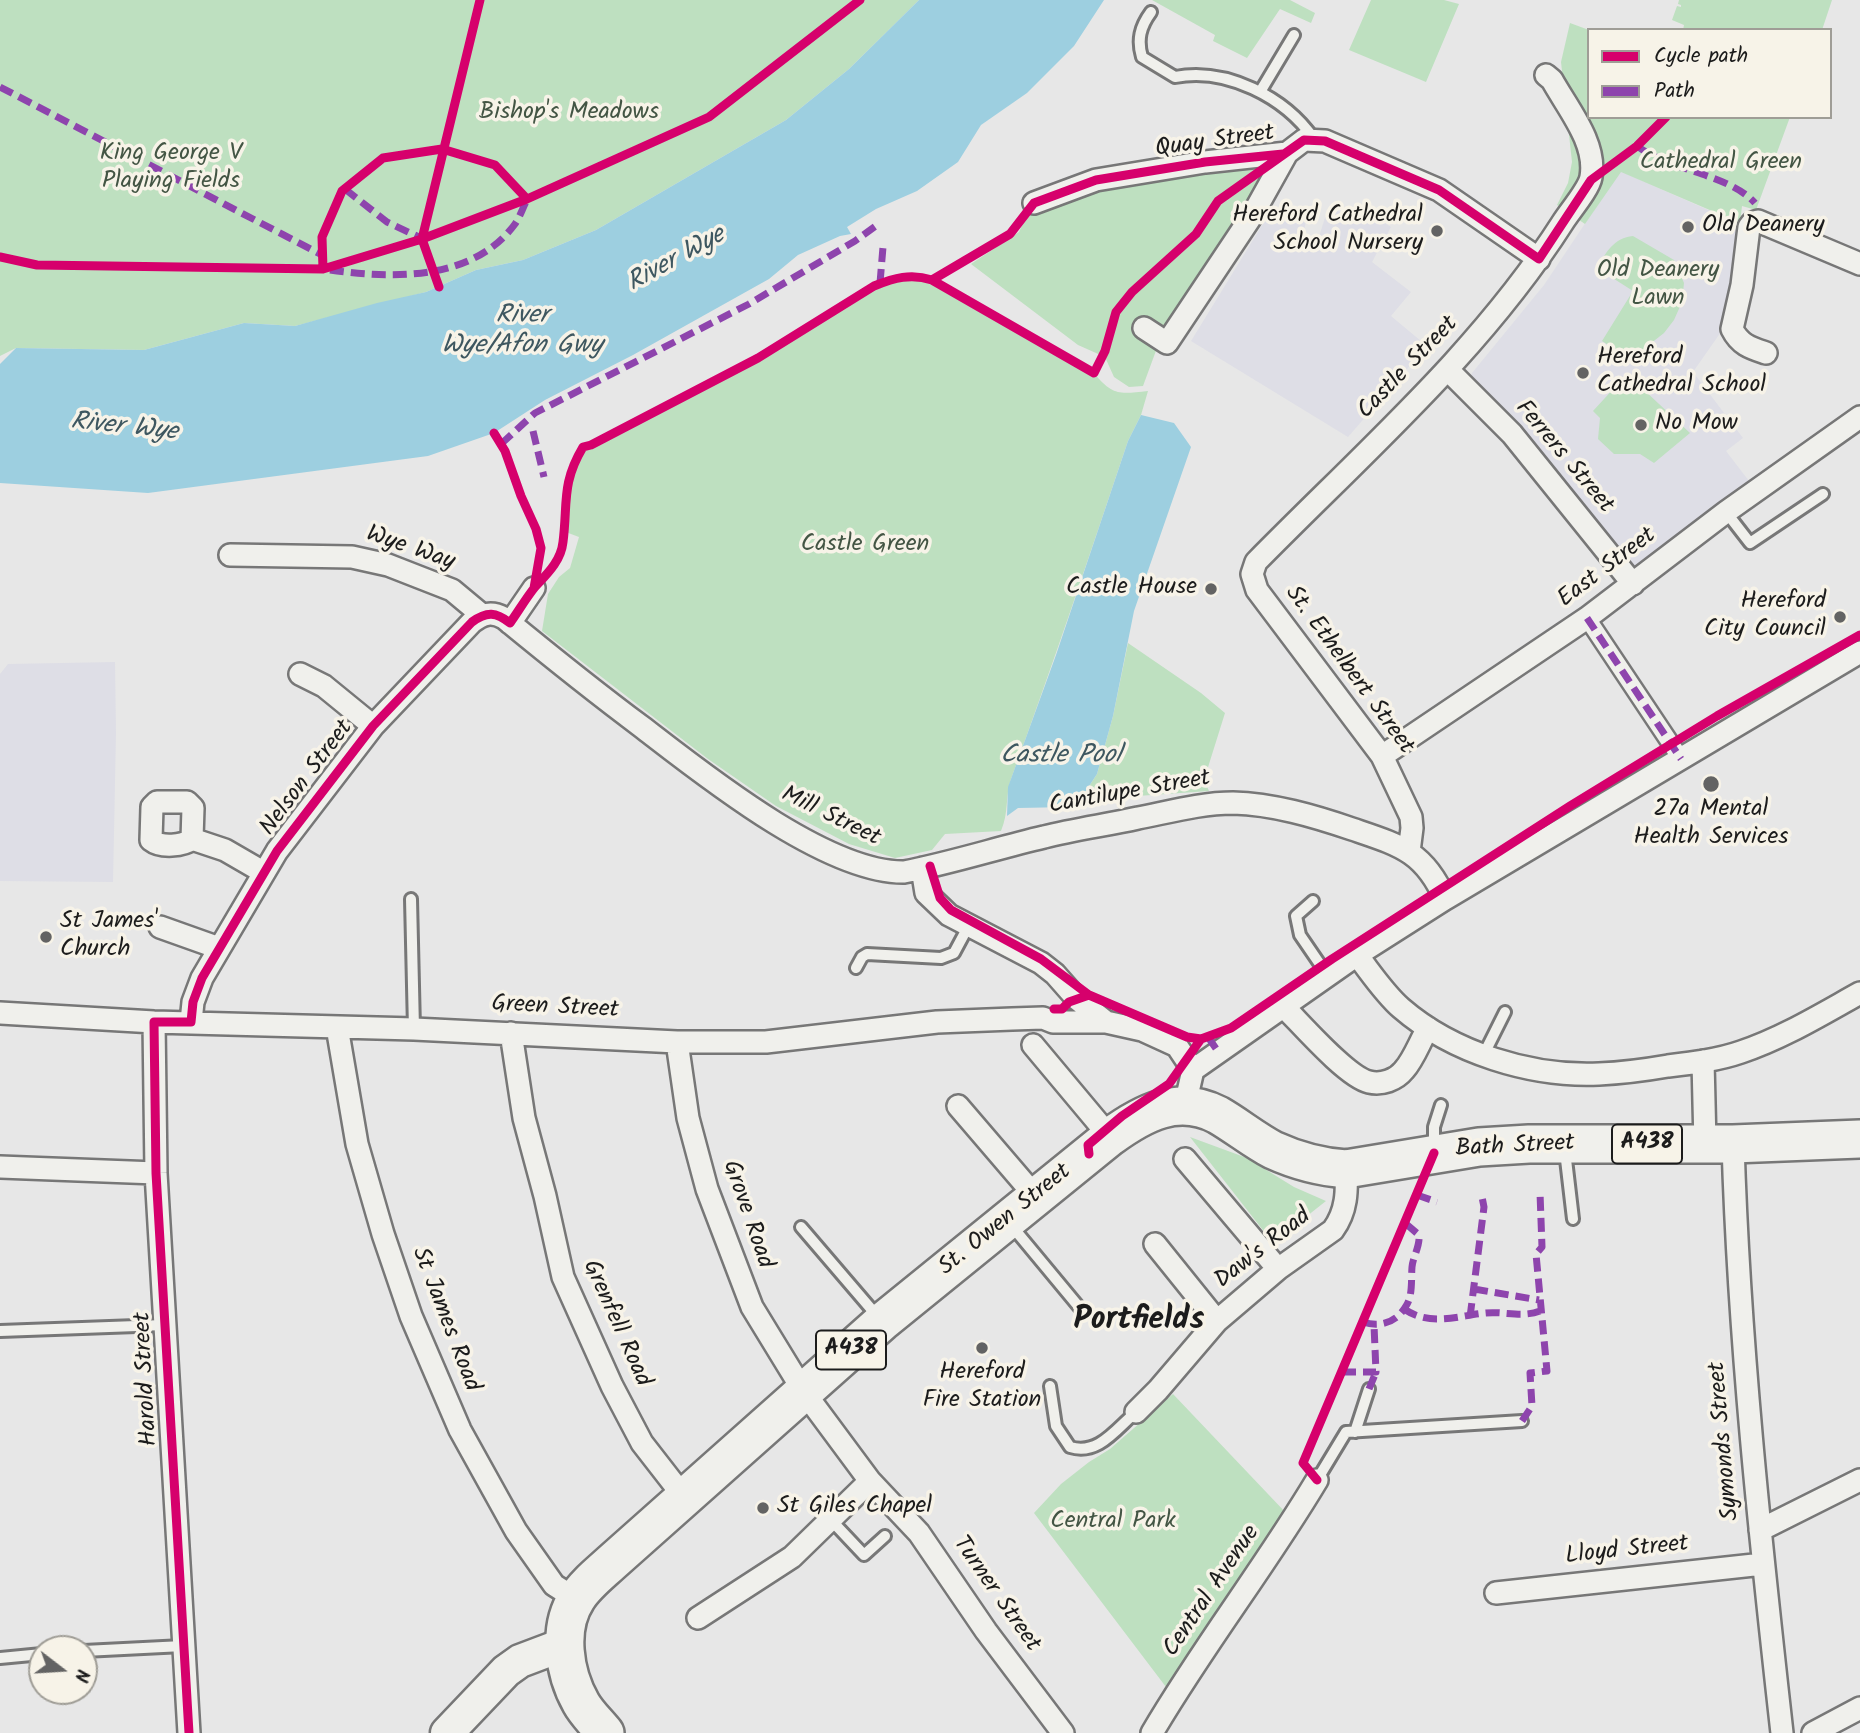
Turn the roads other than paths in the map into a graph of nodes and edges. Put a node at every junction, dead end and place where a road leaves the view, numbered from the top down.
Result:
1 (1151, 12) dead end
2 (1294, 35) dead end
3 (1546, 75) dead end
4 (1260, 92) junction
5 (1314, 139) junction
6 (1287, 153) junction
7 (1034, 204) dead end
8 (1539, 260) junction
9 (1860, 264) edge
10 (1144, 328) dead end
11 (1766, 353) dead end
12 (1448, 370) junction
13 (1860, 416) edge
14 (1823, 494) dead end
15 (1726, 512) junction
16 (230, 555) dead end
17 (1256, 562) joint
18 (1633, 584) junction
19 (534, 588) dead end
20 (482, 615) junction
21 (1587, 618) junction
22 (510, 624) junction
23 (1860, 652) edge
24 (300, 674) dead end
25 (373, 726) junction
26 (1382, 756) junction
27 (1681, 759) junction
28 (192, 839) dead end
29 (1409, 852) junction
30 (922, 869) junction
31 (263, 872) junction
32 (411, 899) dead end
33 (1445, 900) junction
34 (1313, 901) dead end
35 (969, 925) junction
36 (160, 927) dead end
37 (219, 948) junction
38 (1357, 955) junction
39 (856, 968) dead end
40 (1328, 976) junction
41 (1060, 981) junction
42 (1860, 993) edge
43 (1284, 1007) junction
44 (0, 1013) edge
45 (1505, 1013) dead end
46 (1043, 1018) junction
47 (154, 1022) junction
48 (191, 1022) junction
49 (1106, 1022) junction
50 (337, 1027) junction
51 (1428, 1028) junction
52 (414, 1029) junction
53 (511, 1033) junction
54 (677, 1042) junction
55 (1034, 1045) dead end
56 (1484, 1054) junction
57 (1703, 1061) junction
58 (1189, 1087) junction
59 (1441, 1105) dead end
60 (958, 1106) dead end
61 (1110, 1138) junction
62 (1860, 1139) edge
63 (1564, 1144) junction
64 (1719, 1144) junction
65 (1434, 1153) junction
66 (1185, 1159) dead end
67 (0, 1167) edge
68 (1346, 1169) junction
69 (156, 1173) junction
70 (1035, 1197) junction
71 (1573, 1219) dead end
72 (1007, 1220) junction
73 (801, 1227) dead end
74 (1155, 1244) dead end
75 (1278, 1269) junction
76 (1084, 1313) dead end
77 (1217, 1321) junction
78 (882, 1322) junction
79 (164, 1325) junction
80 (0, 1331) edge
81 (1050, 1386) dead end
82 (1369, 1390) dead end
83 (804, 1392) junction
84 (1136, 1412) joint
85 (1522, 1421) dead end
86 (1355, 1432) junction
87 (1317, 1480) joint
88 (1860, 1480) edge
89 (870, 1481) junction
90 (684, 1497) junction
91 (831, 1520) junction
92 (1760, 1530) junction
93 (885, 1536) dead end
94 (1763, 1564) junction
95 (1496, 1593) dead end
96 (576, 1599) junction
97 (698, 1618) dead end
98 (565, 1644) junction
99 (183, 1646) junction
100 (98, 1650) edge
101 (28, 1655) edge
102 (0, 1658) edge
103 (1860, 1708) edge
104 (189, 1733) edge
105 (447, 1733) edge
106 (606, 1733) edge
107 (1063, 1733) edge
108 (1152, 1733) edge
109 (1782, 1733) edge
110 (1813, 1733) edge

1 - 4 lane
2 - 4 lane
3 - 8 street, Castle Street
4 - 5 lane
5 - 6 street, Quay Street
5 - 8 street
6 - 7 street, Quay Street
6 - 10 street
8 - 12 street, Castle Street
9 - 11 street
12 - 17 street, Castle Street
12 - 18 street, Ferrers Street
13 - 15 street, East Street
14 - 15 lane
15 - 18 street, East Street
16 - 20 street, Wye Way
17 - 26 street, St. Ethelbert Street
18 - 21 street, East Street
19 - 22 street
20 - 22 street
20 - 25 street, Nelson Street
21 - 26 street, East Street
21 - 27 street
22 - 30 street, Mill Street
23 - 27 street, St. Owen Street
24 - 25 street
25 - 31 street, Nelson Street
26 - 29 street, St. Ethelbert Street
27 - 33 street, St. Owen Street
28 - 31 street
29 - 30 street, Cantilupe Street
29 - 33 street, Cantilupe Street
30 - 35 street
31 - 37 street, Nelson Street
32 - 52 lane
33 - 38 street, St. Owen Street
34 - 40 lane
35 - 39 lane
35 - 41 street
36 - 37 street
37 - 48 street, Nelson Street
38 - 40 street, St. Owen Street
38 - 51 street
40 - 43 street, St. Owen Street
41 - 46 street
41 - 49 street
42 - 57 street
43 - 51 street
43 - 58 street, St. Owen Street
44 - 47 street, Green Street
45 - 56 lane
46 - 49 street, Green Street
46 - 54 street, Green Street
47 - 48 street, Green Street
47 - 69 street, Harold Street
48 - 50 street, Green Street
49 - 58 street
50 - 52 street, Green Street
50 - 96 street, St James Road
51 - 56 street
52 - 53 street, Green Street
53 - 54 street, Green Street
53 - 90 street, Grenfell Road
54 - 83 street, Grove Road
55 - 61 street
56 - 57 street
57 - 64 street, Symonds Street
58 - 61 highway, St. Owen Street / A438
58 - 68 highway, Bath Street / A438
59 - 65 lane
60 - 70 street
61 - 70 highway, St. Owen Street / A438
62 - 64 highway, Bath Street / A438
63 - 64 highway, Bath Street / A438
63 - 65 highway, Bath Street / A438
63 - 71 lane
64 - 92 street, Symonds Street
65 - 68 highway, Bath Street / A438
66 - 75 street
67 - 69 street
68 - 75 street, Daw's Road
69 - 79 street, Harold Street
70 - 72 highway, St. Owen Street / A438
72 - 76 lane
72 - 78 highway, St. Owen Street / A438
73 - 78 lane
74 - 77 street
75 - 77 street, Daw's Road
77 - 84 street, Daw's Road
78 - 83 highway, St. Owen Street / A438
79 - 80 lane
79 - 99 street, Harold Street
81 - 84 lane
82 - 86 lane
83 - 89 street, Turner Street
83 - 90 highway, St. Owen Street / A438
85 - 86 lane
86 - 87 lane
87 - 108 street, Central Avenue
88 - 92 street
89 - 91 street
89 - 107 street, Turner Street
90 - 96 highway, St. Owen Street / A438
91 - 93 lane
91 - 97 street
92 - 94 street, Symonds Street
94 - 95 street, Lloyd Street
94 - 109 street, Symonds Street
96 - 98 highway, St. Owen Street / A438
98 - 105 main road
98 - 106 highway, A438
99 - 100 lane
99 - 104 street, Harold Street
101 - 102 lane
103 - 110 street

